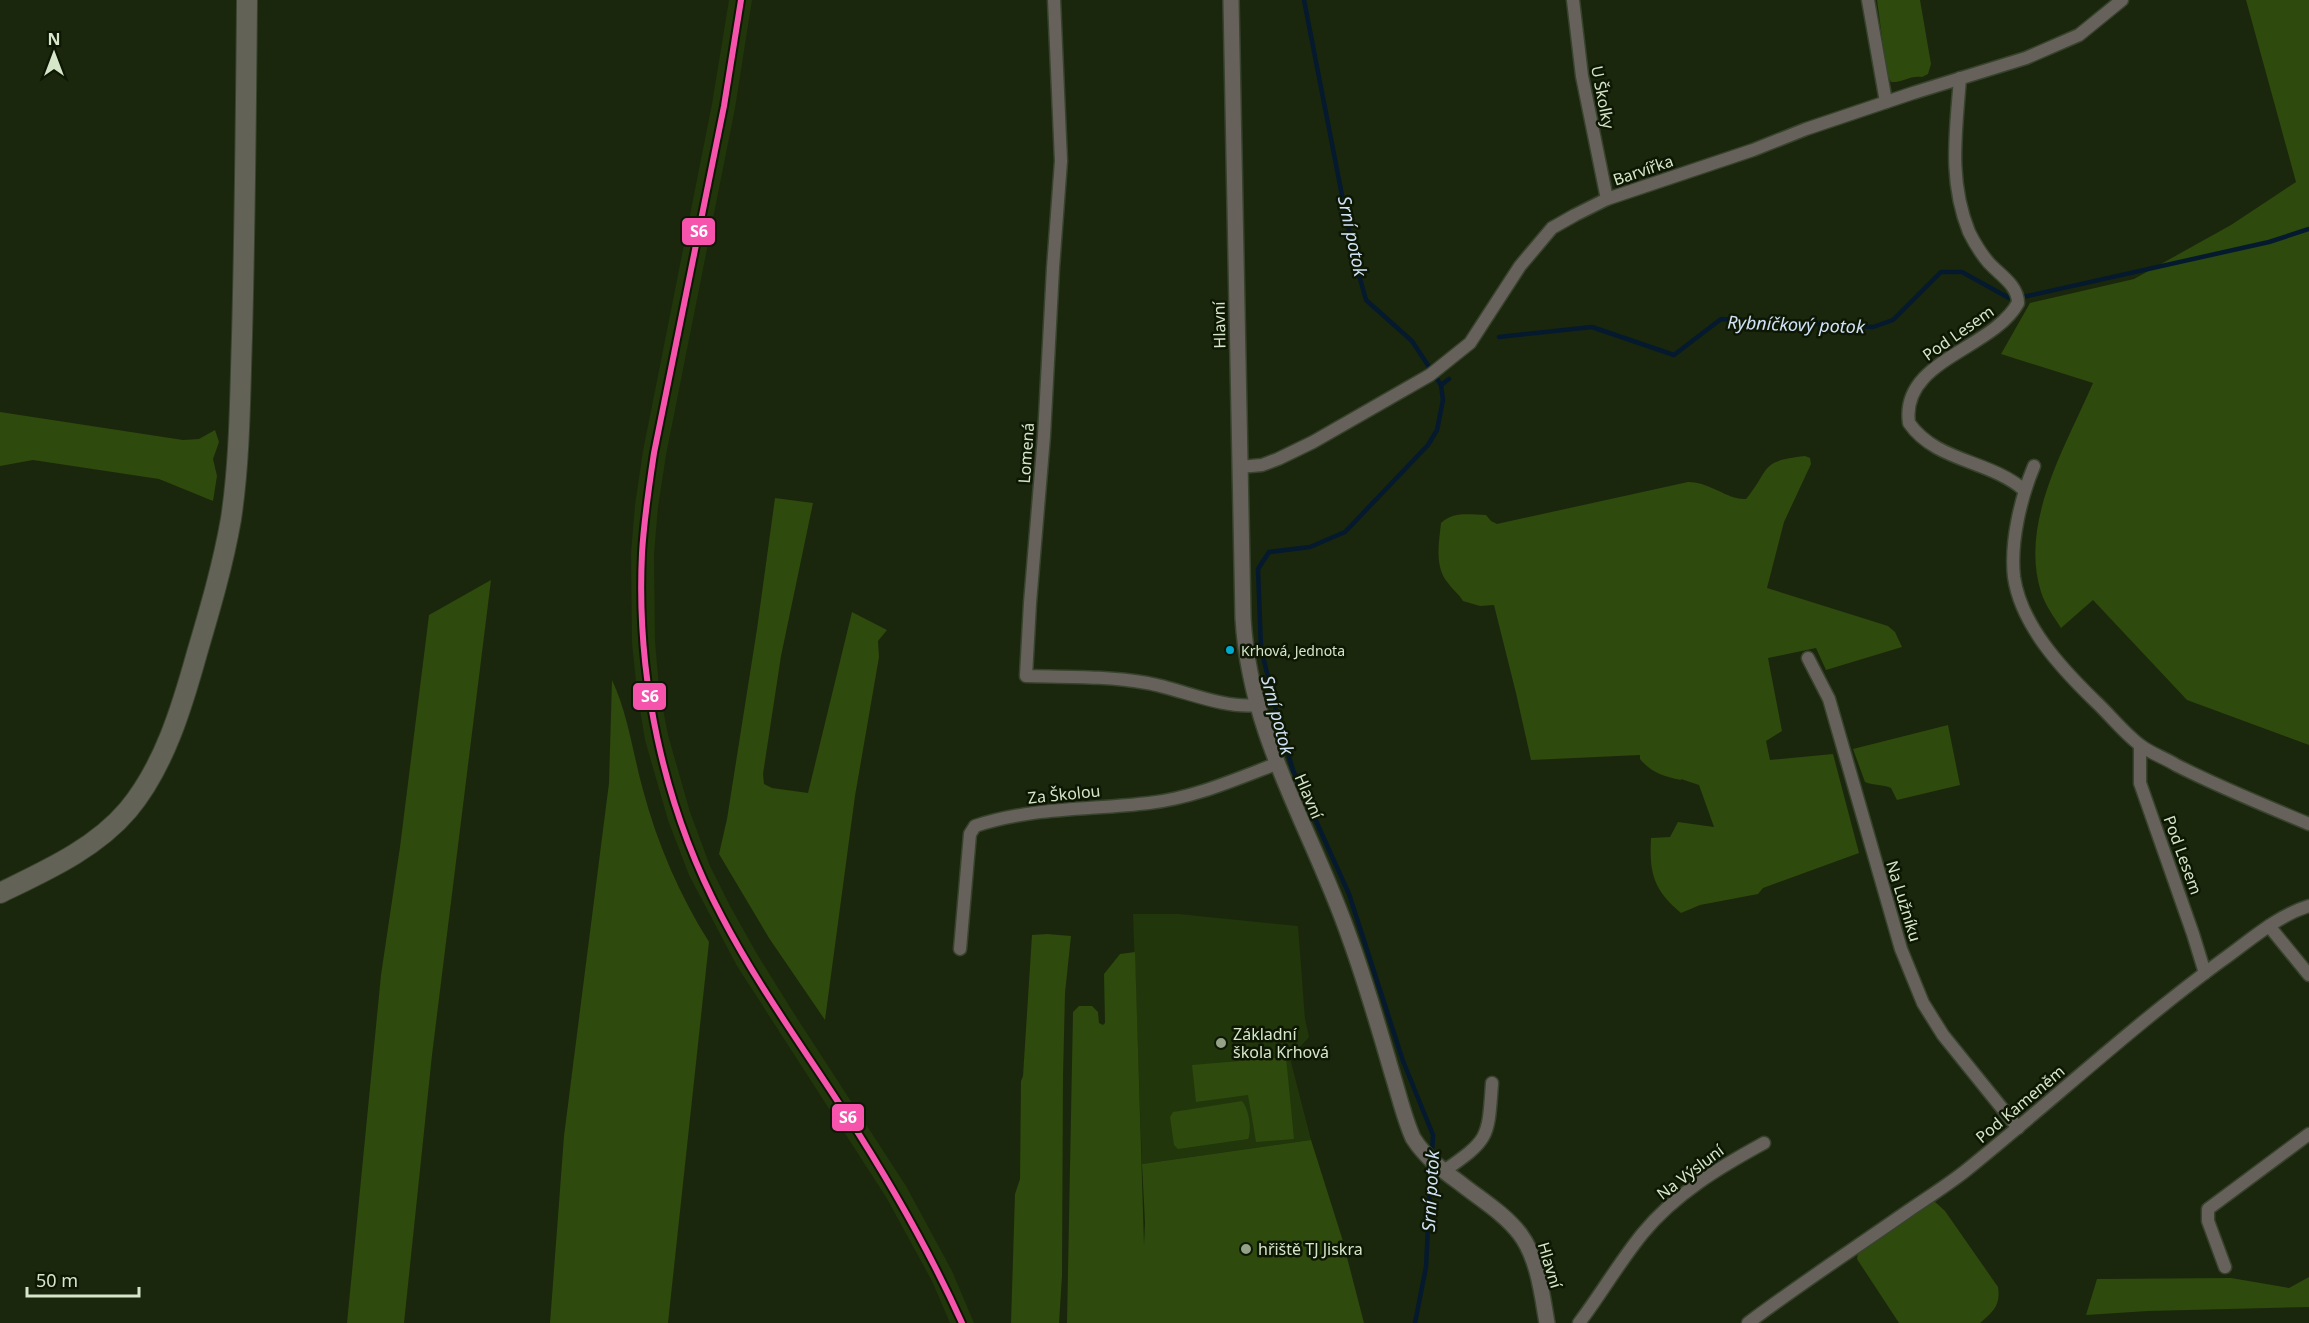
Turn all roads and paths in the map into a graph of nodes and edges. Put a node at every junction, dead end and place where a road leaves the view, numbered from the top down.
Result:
1 (247, 0) edge
2 (1054, 0) edge
3 (1231, 0) edge
4 (1572, 0) edge
5 (1868, 0) edge
6 (2122, 0) edge
7 (1960, 78) junction
8 (1886, 102) junction
9 (1607, 200) junction
10 (2034, 466) dead end
11 (1240, 467) junction
12 (2024, 490) junction
13 (1808, 658) dead end
14 (1256, 705) junction
15 (2140, 746) junction
16 (1276, 764) junction
17 (2309, 824) edge
18 (0, 893) edge
19 (2309, 906) edge
20 (2269, 926) junction
21 (960, 949) dead end
22 (2205, 973) junction
23 (2309, 975) edge
24 (1492, 1083) dead end
25 (2018, 1128) junction
26 (2309, 1134) edge
27 (1764, 1143) dead end
28 (1441, 1169) junction
29 (2225, 1267) dead end
30 (1547, 1323) edge
31 (1579, 1323) edge
32 (1748, 1323) edge

1 - 18 main road
2 - 14 street, Lomená
3 - 11 street, Hlavní
4 - 9 street, U Školky
5 - 8 street
6 - 7 street, Barvířka
7 - 8 street, Barvířka
7 - 12 street, Pod Lesem
8 - 9 street, Barvířka
9 - 11 street, Barvířka
10 - 12 street
11 - 14 street, Hlavní
12 - 15 street
13 - 25 street, Na Lužníku
14 - 16 street, Hlavní
15 - 17 street
15 - 22 street, Pod Lesem
16 - 21 street, Za Školou
16 - 28 street, Hlavní
19 - 20 street, Pod Kameněm
20 - 22 street, Pod Kameněm
20 - 23 street
22 - 25 street, Pod Kameněm
24 - 28 street
25 - 32 street, Pod Kameněm
26 - 29 street
27 - 31 street, Na Výsluní
28 - 30 street, Hlavní

